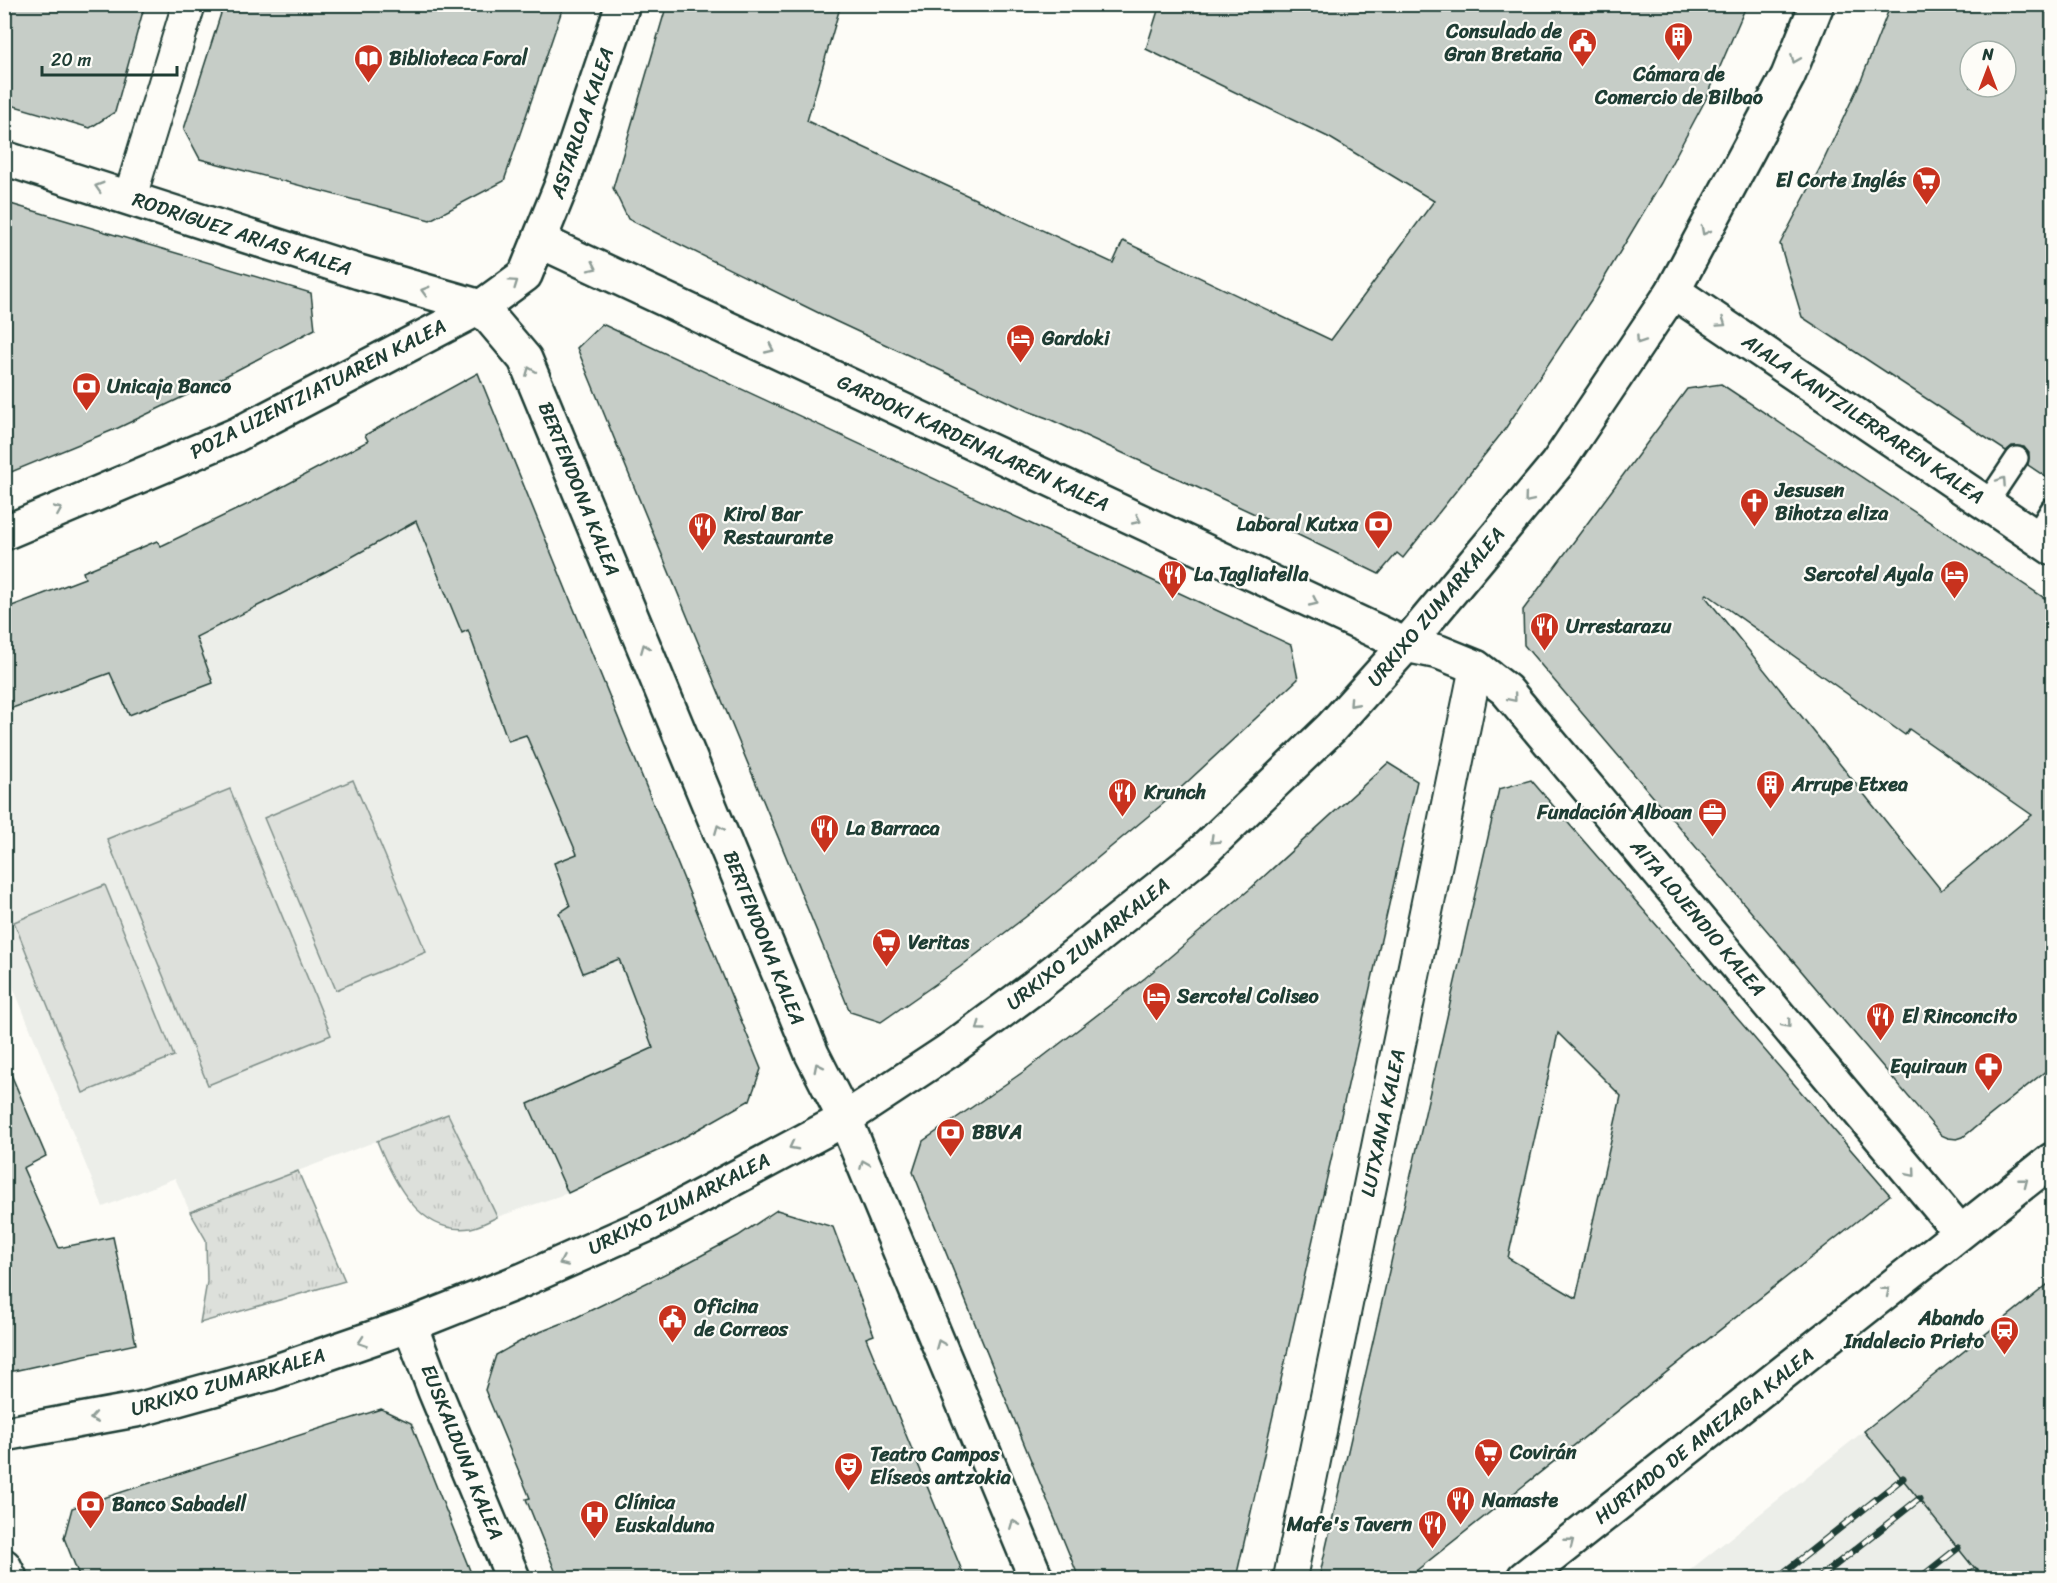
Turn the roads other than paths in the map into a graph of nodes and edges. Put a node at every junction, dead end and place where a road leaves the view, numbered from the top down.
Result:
1 (189, 4) edge
2 (623, 4) edge
3 (1817, 4) edge
4 (4, 158) edge
5 (130, 197) junction
6 (540, 242) junction
7 (1673, 291) junction
8 (481, 307) junction
9 (2017, 458) dead end
10 (1987, 503) junction
11 (2047, 531) edge
12 (4, 533) edge
13 (1406, 645) junction
14 (1476, 667) junction
15 (845, 1119) junction
16 (2052, 1160) edge
17 (1960, 1232) junction
18 (410, 1324) junction
19 (4, 1434) edge
20 (4, 1566) edge
21 (10, 1578) edge
22 (513, 1578) edge
23 (1036, 1578) edge
24 (1290, 1578) edge
25 (1524, 1578) edge

1 - 5 street
2 - 6 street, ASTARLOA KALEA
3 -> 7 street, URKIXO ZUMARKALEA
5 -> 4 street, RODRIGUEZ ARIAS KALEA
8 -> 5 street, RODRIGUEZ ARIAS KALEA
8 -> 6 street, POZA LIZENTZIATUAREN KALEA
6 -> 13 street, GARDOKI KARDENALAREN KALEA
7 -> 10 street, AIALA KANTZILERRAREN KALEA
7 -> 13 street, URKIXO ZUMARKALEA
12 -> 8 street, POZA LIZENTZIATUAREN KALEA
15 -> 8 street, BERTENDONA KALEA
10 -> 9 lane
10 - 11 street, AIALA KANTZILERRAREN KALEA
13 - 14 street, AITA LOJENDIO KALEA
13 -> 15 street, URKIXO ZUMARKALEA
14 -> 17 street, AITA LOJENDIO KALEA
14 - 24 street, LUTXANA KALEA
15 -> 18 street, URKIXO ZUMARKALEA
23 -> 15 street, BERTENDONA KALEA
17 -> 16 street, HURTADO DE AMEZAGA KALEA
25 -> 17 street, HURTADO DE AMEZAGA KALEA
18 -> 19 street, URKIXO ZUMARKALEA
18 - 22 street, EUSKALDUNA KALEA
20 - 21 street

